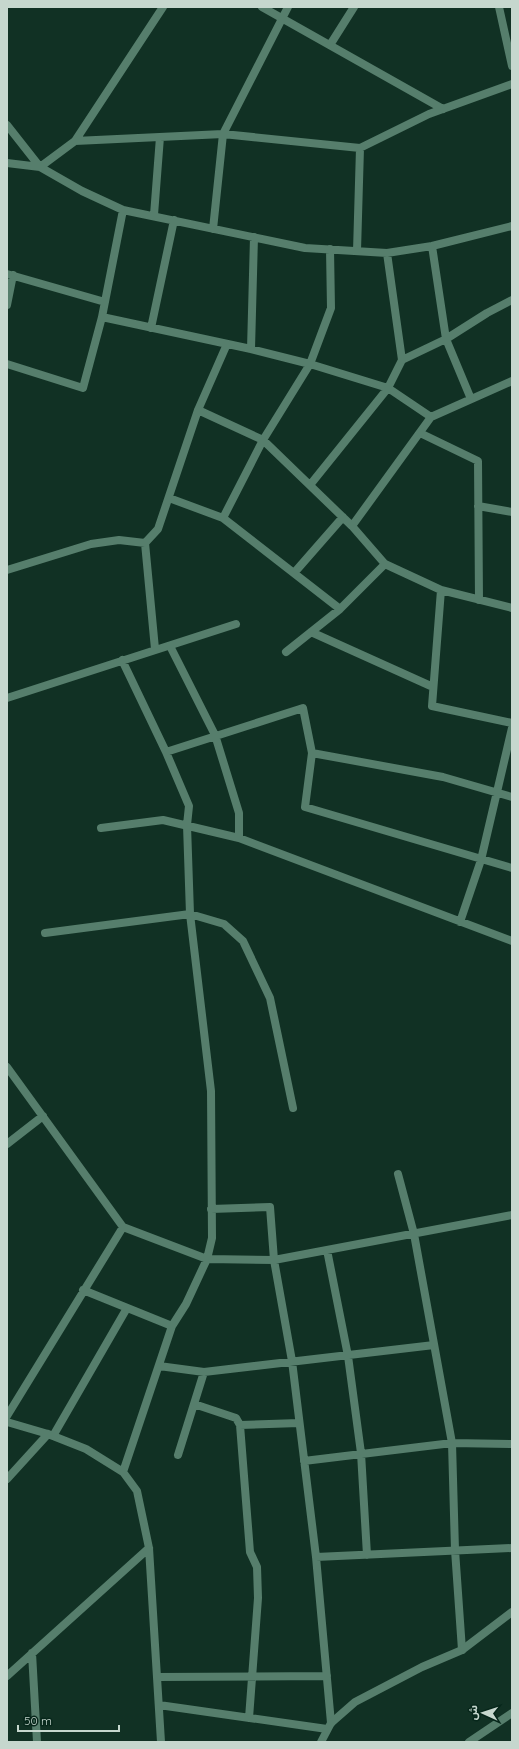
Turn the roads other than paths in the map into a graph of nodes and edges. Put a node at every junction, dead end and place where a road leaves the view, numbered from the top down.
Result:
1 (163, 7) edge
2 (262, 7) edge
3 (288, 7) edge
4 (354, 7) edge
5 (499, 7) edge
6 (281, 18) junction
7 (330, 45) junction
8 (512, 66) edge
9 (512, 84) edge
10 (443, 108) junction
11 (7, 125) edge
12 (223, 134) junction
13 (160, 137) junction
14 (75, 141) junction
15 (360, 148) junction
16 (7, 163) edge
17 (40, 167) junction
18 (123, 210) junction
19 (154, 215) junction
20 (174, 220) junction
21 (512, 226) edge
22 (213, 228) junction
23 (254, 237) junction
24 (432, 246) junction
25 (330, 249) junction
26 (356, 251) junction
27 (387, 253) junction
28 (10, 274) edge
29 (512, 300) edge
30 (105, 302) junction
31 (7, 305) edge
32 (102, 317) junction
33 (151, 328) junction
34 (446, 339) junction
35 (227, 344) junction
36 (251, 349) junction
37 (402, 360) junction
38 (7, 364) edge
39 (310, 364) junction
40 (512, 381) edge
41 (388, 388) junction
42 (472, 399) junction
43 (198, 410) junction
44 (431, 418) junction
45 (420, 433) junction
46 (263, 440) junction
47 (310, 485) junction
48 (169, 498) junction
49 (478, 506) junction
50 (512, 512) edge
51 (343, 517) junction
52 (223, 518) junction
53 (352, 526) junction
54 (145, 543) junction
55 (385, 564) junction
56 (7, 570) edge
57 (294, 573) junction
58 (440, 590) junction
59 (479, 600) junction
60 (512, 608) edge
61 (340, 609) junction
62 (236, 624) dead end
63 (311, 632) junction
64 (170, 646) junction
65 (155, 649) junction
66 (286, 652) dead end
67 (122, 660) junction
68 (432, 687) junction
69 (7, 698) edge
70 (512, 723) edge
71 (512, 728) edge
72 (215, 735) junction
73 (166, 752) junction
74 (312, 753) junction
75 (497, 793) junction
76 (512, 797) edge
77 (187, 826) junction
78 (101, 828) dead end
79 (238, 838) junction
80 (482, 860) junction
81 (512, 868) edge
82 (190, 914) junction
83 (460, 922) junction
84 (44, 933) dead end
85 (512, 941) edge
86 (7, 1067) edge
87 (293, 1108) dead end
88 (42, 1116) junction
89 (7, 1144) edge
90 (398, 1174) dead end
91 (212, 1209) junction
92 (512, 1216) edge
93 (123, 1227) junction
94 (414, 1234) junction
95 (326, 1250) junction
96 (207, 1259) junction
97 (274, 1260) junction
98 (83, 1290) junction
99 (127, 1308) junction
100 (172, 1326) junction
101 (434, 1345) junction
102 (348, 1356) junction
103 (292, 1362) junction
104 (159, 1366) junction
105 (204, 1372) junction
106 (194, 1404) junction
107 (7, 1416) edge
108 (7, 1422) edge
109 (299, 1423) junction
110 (240, 1425) junction
111 (51, 1435) junction
112 (452, 1443) junction
113 (512, 1444) edge
114 (361, 1453) junction
115 (178, 1455) dead end
116 (304, 1461) junction
117 (123, 1472) junction
118 (7, 1479) edge
119 (149, 1548) junction
120 (512, 1548) edge
121 (455, 1550) junction
122 (367, 1555) junction
123 (316, 1557) junction
124 (512, 1612) edge
125 (462, 1650) junction
126 (32, 1653) junction
127 (7, 1676) edge
128 (327, 1676) junction
129 (157, 1677) junction
130 (252, 1677) junction
131 (159, 1705) junction
132 (512, 1713) edge
133 (249, 1718) junction
134 (329, 1726) junction
135 (37, 1742) edge
136 (161, 1742) edge
137 (321, 1742) edge
138 (469, 1742) edge

1 - 14 street
2 - 6 street
3 - 6 street
4 - 7 street
5 - 8 street
6 - 7 street
6 - 12 street
7 - 10 street
9 - 10 street
10 - 15 street
11 - 17 street
12 - 13 street
12 - 15 street
12 - 22 street
13 - 14 street
13 - 19 street
14 - 17 street
15 - 26 street
16 - 17 street
17 - 18 street
18 - 19 street
18 - 30 street
19 - 20 street
20 - 22 street
20 - 33 street
21 - 24 street
22 - 23 street
23 - 25 street
23 - 36 street
24 - 27 street
24 - 34 street
25 - 26 street
25 - 39 street
26 - 27 street
27 - 37 street
28 - 30 street
28 - 31 street
29 - 34 street
30 - 32 street
32 - 33 street
32 - 38 street
33 - 35 street
34 - 37 street
34 - 42 street
35 - 36 street
35 - 43 street
36 - 39 street
37 - 41 street
39 - 41 street
39 - 46 street
40 - 42 street
41 - 44 street
41 - 47 street
42 - 44 street
43 - 46 street
43 - 48 street
44 - 45 street
45 - 49 street
45 - 53 street
46 - 47 street
46 - 52 street
47 - 51 street
48 - 52 street
48 - 54 street
49 - 50 street
49 - 59 street
51 - 53 street
51 - 57 street
52 - 57 street
53 - 55 street
54 - 56 street
54 - 65 street
55 - 58 street
55 - 61 street
57 - 61 street
58 - 59 street
58 - 68 street
59 - 60 street
61 - 63 street
62 - 64 street
63 - 66 street
63 - 68 street
64 - 65 street
64 - 72 street
65 - 67 street
67 - 69 street
67 - 73 street
68 - 70 street
71 - 75 street
72 - 73 street
72 - 74 street
72 - 79 street
73 - 77 street
74 - 75 street
74 - 80 street
75 - 76 street
75 - 80 street
77 - 78 street
77 - 79 street
77 - 82 street
79 - 83 street
80 - 81 street
80 - 83 street
82 - 84 street
82 - 87 street
82 - 91 street
83 - 85 street
86 - 88 street
88 - 89 street
88 - 93 street
90 - 94 street
91 - 96 street
91 - 97 street
92 - 94 street
93 - 96 street
93 - 98 street
94 - 95 street
94 - 101 street
95 - 97 street
95 - 102 street
96 - 97 street
96 - 100 street
97 - 103 street
98 - 99 street
98 - 107 street
99 - 100 street
99 - 111 street
100 - 104 street
101 - 102 street
101 - 112 street
102 - 103 street
102 - 114 street
103 - 105 street
103 - 109 street
104 - 105 street
104 - 117 street
105 - 106 street
106 - 110 street
106 - 115 street
108 - 111 street
109 - 110 street
109 - 116 street
110 - 130 street
111 - 117 street
111 - 118 street
112 - 113 street
112 - 114 street
112 - 121 street
114 - 116 street
114 - 122 street
116 - 123 street
117 - 119 street
119 - 126 street
119 - 129 street
120 - 121 street
121 - 122 street
121 - 125 street
122 - 123 street
123 - 128 street
124 - 125 street
125 - 134 street
126 - 127 street
126 - 135 street
128 - 130 street
128 - 134 street
129 - 130 street
129 - 131 street
130 - 133 street
131 - 133 street
131 - 136 street
132 - 138 street
133 - 134 street
134 - 137 street

